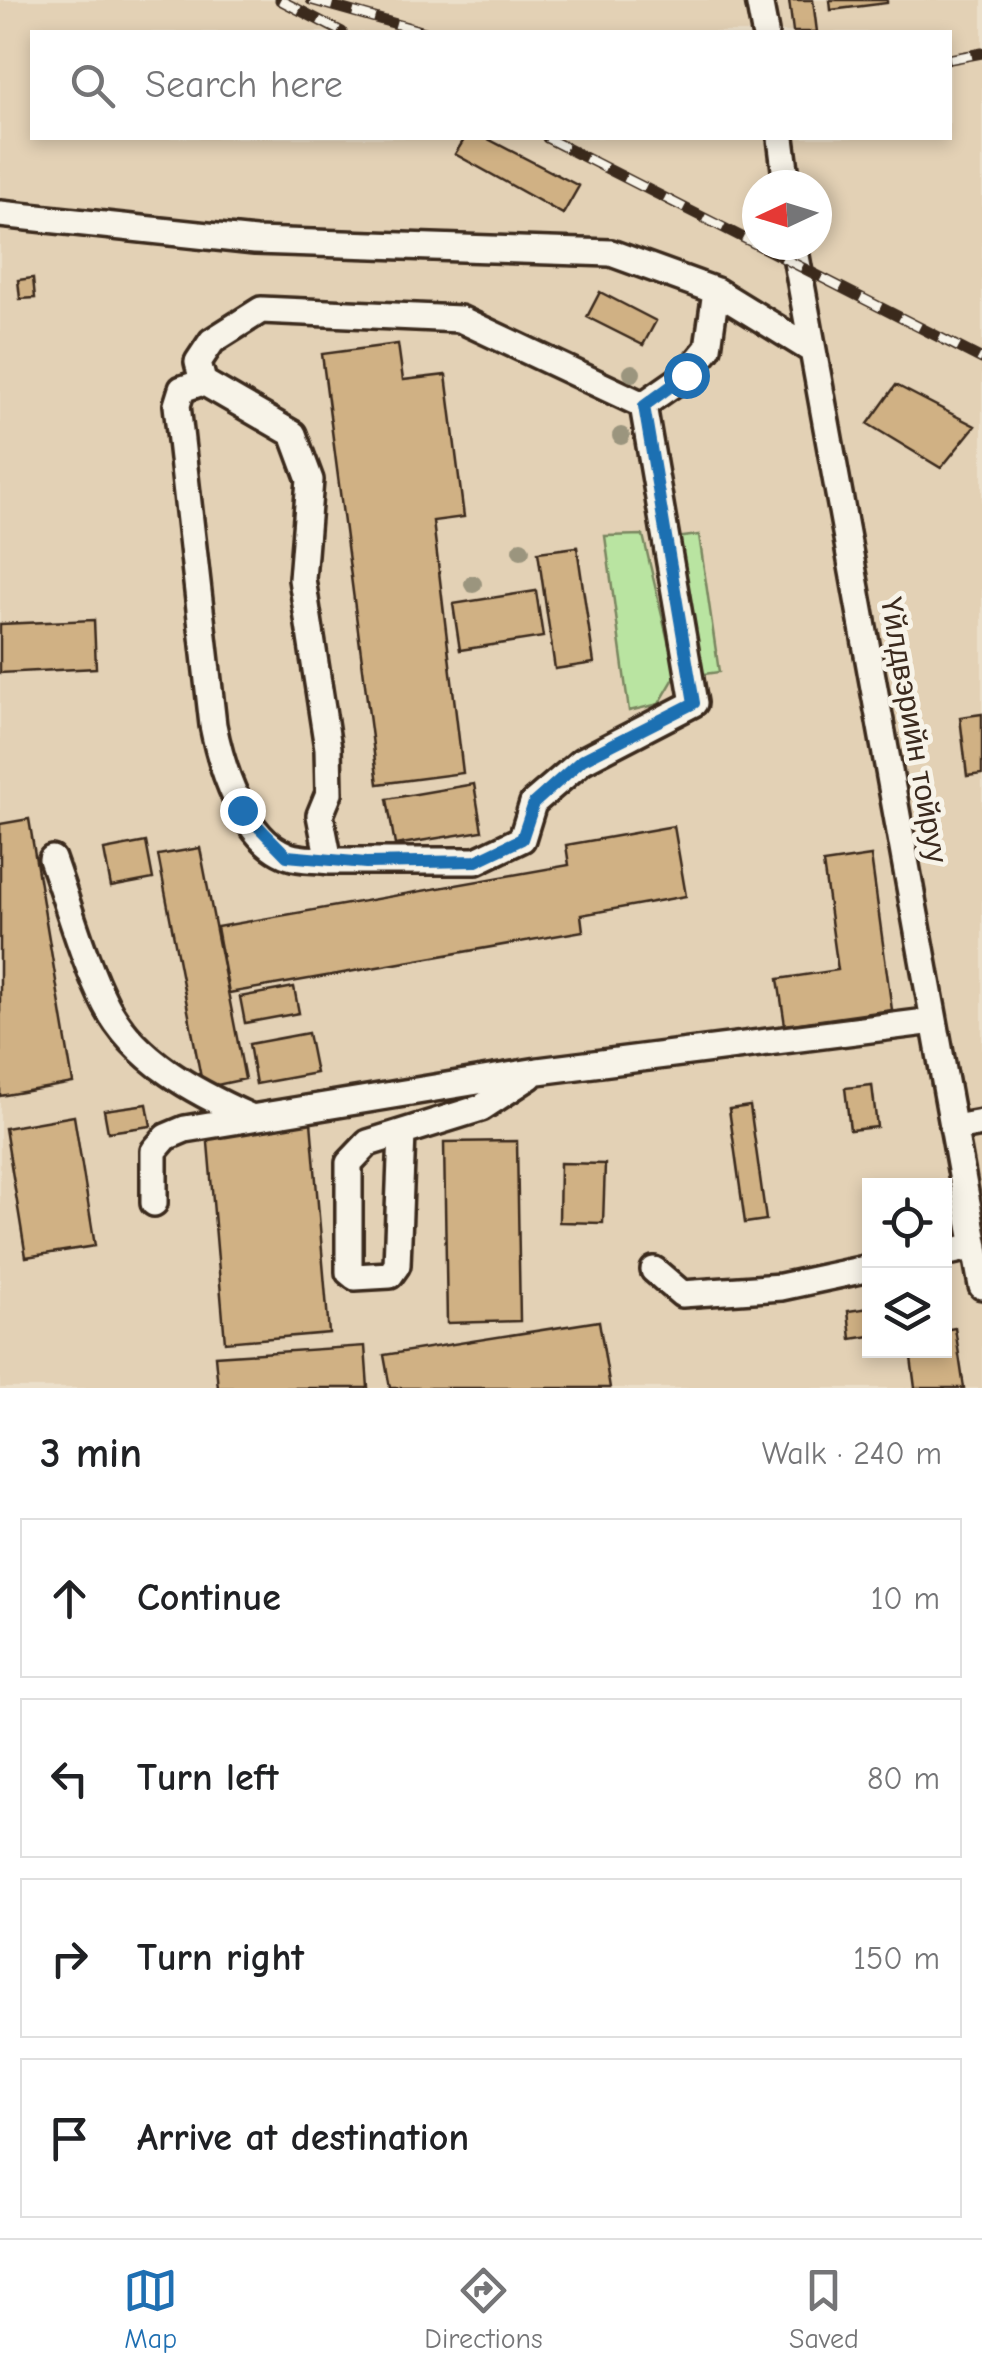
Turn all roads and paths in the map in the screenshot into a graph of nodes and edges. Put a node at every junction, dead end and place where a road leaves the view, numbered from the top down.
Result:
1 (759, 0) edge
2 (765, 30) edge
3 (781, 140) edge
4 (785, 170) edge
5 (0, 214) edge
6 (797, 260) edge
7 (716, 291) junction
8 (812, 350) junction
9 (203, 382) junction
10 (644, 406) junction
11 (52, 859) dead end
12 (328, 861) junction
13 (934, 1021) junction
14 (538, 1071) junction
15 (250, 1117) junction
16 (982, 1124) edge
17 (956, 1128) junction
18 (402, 1133) junction
19 (154, 1203) dead end
20 (976, 1246) junction
21 (952, 1250) edge
22 (654, 1270) dead end
23 (862, 1270) edge
24 (982, 1286) edge

1 - 2 lane
3 - 4 lane
5 - 7 lane
6 - 8 lane, Үйлдвэрийн тойруу
7 - 8 lane
7 - 10 lane
8 - 13 lane, Үйлдвэрийн тойруу
9 - 10 lane
9 - 12 lane
9 - 12 lane
10 - 12 lane
11 - 15 lane
13 - 14 lane
13 - 17 lane, Үйлдвэрийн тойруу
14 - 15 lane
14 - 18 lane
15 - 19 lane
16 - 17 lane
17 - 20 lane, Үйлдвэрийн тойруу
18 - 18 lane
20 - 21 lane
20 - 24 lane, Үйлдвэрийн тойруу
22 - 23 lane

